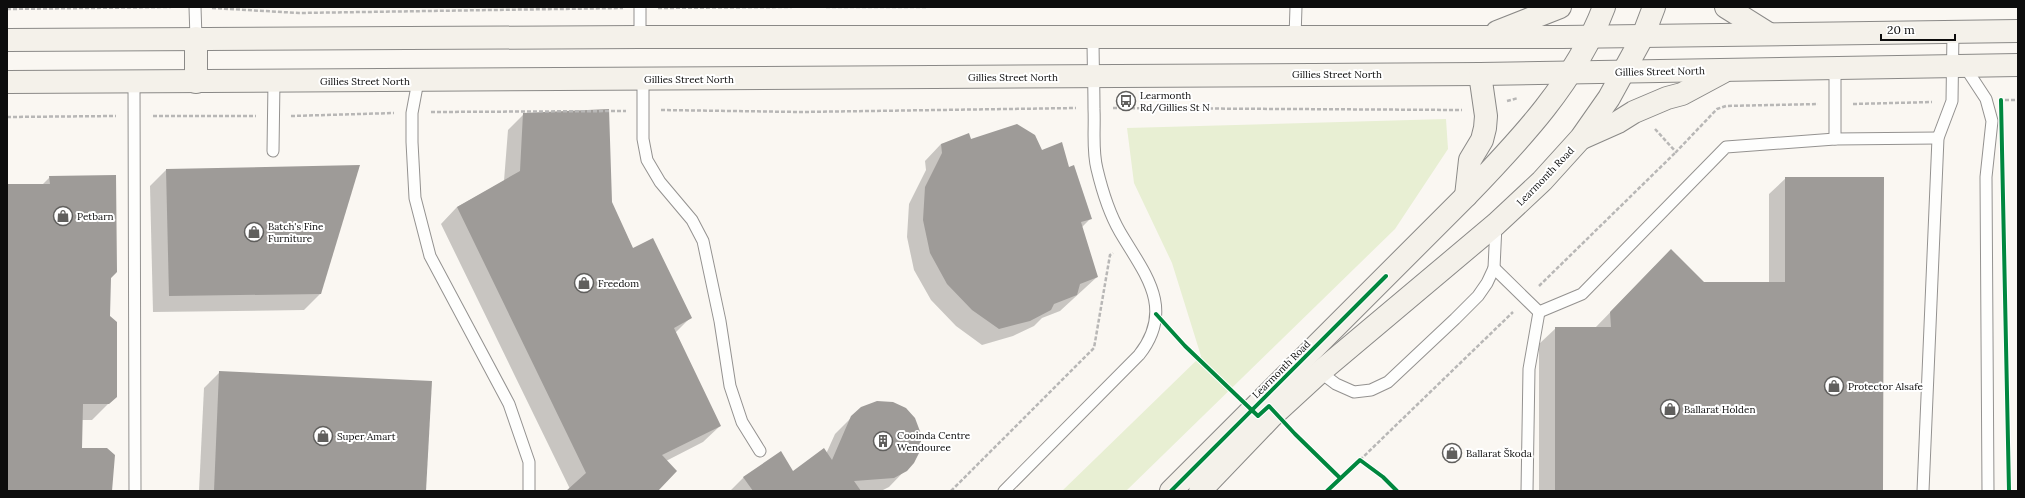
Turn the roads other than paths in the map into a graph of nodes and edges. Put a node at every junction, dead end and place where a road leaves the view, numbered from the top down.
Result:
1 (196, 7) edge
2 (640, 7) edge
3 (1296, 7) edge
4 (1560, 7) edge
5 (1604, 7) edge
6 (1654, 7) edge
7 (1726, 7) edge
8 (2018, 31) edge
9 (1953, 32) junction
10 (1769, 34) junction
11 (1093, 36) junction
12 (1487, 36) junction
13 (1591, 36) junction
14 (1643, 36) junction
15 (640, 37) junction
16 (1295, 37) junction
17 (196, 38) junction
18 (7, 40) edge
19 (2018, 65) edge
20 (1959, 67) junction
21 (1835, 69) junction
22 (1725, 71) junction
23 (1570, 72) junction
24 (1623, 72) junction
25 (1480, 74) junction
26 (1093, 76) junction
27 (643, 79) junction
28 (418, 81) junction
29 (7, 82) edge
30 (134, 82) junction
31 (196, 82) junction
32 (274, 82) junction
33 (1581, 138) junction
34 (1938, 138) junction
35 (1835, 139) junction
36 (273, 152) dead end
37 (1466, 196) junction
38 (1496, 224) junction
39 (1494, 268) junction
40 (1539, 312) junction
41 (1320, 372) junction
42 (760, 451) dead end
43 (135, 491) edge
44 (529, 491) edge
45 (1004, 491) edge
46 (1171, 491) edge
47 (1200, 491) edge
48 (1527, 491) edge
49 (1923, 491) edge
50 (1988, 491) edge

1 - 17 lane
2 - 15 lane
3 - 16 lane
4 - 12 main road
5 - 13 main road, Learmonth Road
6 - 14 main road, Learmonth Road
7 - 10 main road
8 - 9 main road
9 - 10 main road
9 - 20 lane
10 - 14 main road
11 - 15 main road
11 - 16 main road
11 - 26 lane
12 - 13 main road
12 - 16 main road
13 - 14 main road
13 - 23 main road, Learmonth Road
14 - 24 main road, Learmonth Road
15 - 17 main road
17 - 18 main road
17 - 31 main road
19 - 20 main road, Gillies Street North
20 - 21 main road, Gillies Street North
20 - 34 lane
20 - 50 lane
21 - 22 main road, Gillies Street North
21 - 35 lane
22 - 24 main road, Gillies Street North
22 - 33 main road
23 - 24 main road, Gillies Street North
23 - 25 main road, Gillies Street North
23 - 37 main road, Learmonth Road
24 - 33 main road, Learmonth Road
25 - 26 main road, Gillies Street North
25 - 37 main road
26 - 27 main road, Gillies Street North
26 - 45 lane
27 - 28 main road, Gillies Street North
27 - 42 lane
28 - 32 main road, Gillies Street North
28 - 44 lane
29 - 30 main road, Gillies Street North
30 - 31 main road, Gillies Street North
30 - 43 lane
31 - 32 main road, Gillies Street North
32 - 36 lane
33 - 38 main road, Learmonth Road
34 - 35 lane
34 - 49 lane
35 - 40 lane
37 - 46 main road, Learmonth Road
38 - 39 lane
38 - 41 main road, Learmonth Road
39 - 40 lane
39 - 41 lane
40 - 48 lane
41 - 47 main road, Learmonth Road

